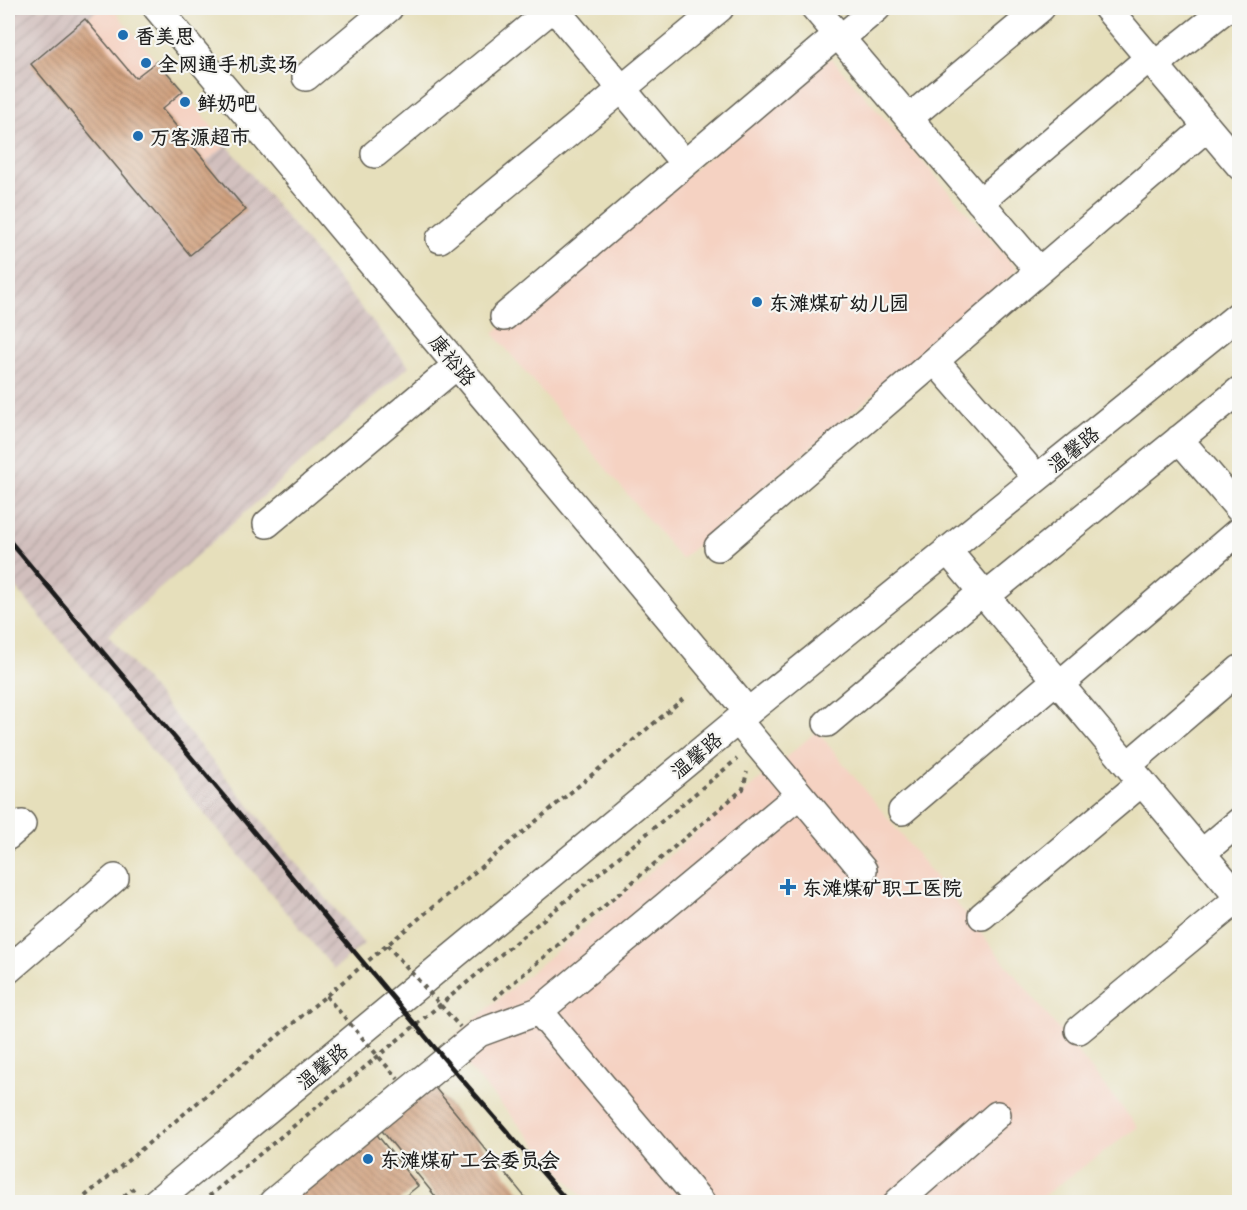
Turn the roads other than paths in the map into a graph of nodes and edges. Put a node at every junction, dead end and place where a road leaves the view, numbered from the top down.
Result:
1 (389, 8) edge
2 (554, 8) edge
3 (720, 8) edge
4 (815, 8) edge
5 (877, 8) edge
6 (1041, 8) edge
7 (1107, 8) edge
8 (1227, 8) edge
9 (163, 9) edge
10 (839, 36) junction
11 (1152, 62) junction
12 (306, 76) dead end
13 (622, 88) junction
14 (909, 118) junction
15 (1207, 127) junction
16 (375, 154) dead end
17 (1236, 154) edge
18 (685, 164) junction
19 (980, 202) junction
20 (440, 239) dead end
21 (1039, 271) junction
22 (1239, 314) edge
23 (504, 317) dead end
24 (934, 361) junction
25 (457, 365) junction
26 (1239, 390) edge
27 (1179, 439) junction
28 (1037, 478) junction
29 (1239, 510) edge
30 (267, 524) dead end
31 (1239, 530) edge
32 (718, 548) dead end
33 (947, 550) junction
34 (984, 594) junction
35 (1239, 669) edge
36 (1058, 682) junction
37 (743, 716) junction
38 (827, 723) dead end
39 (1135, 774) junction
40 (799, 795) junction
41 (902, 811) dead end
42 (1239, 821) edge
43 (1202, 853) junction
44 (863, 870) dead end
45 (115, 878) dead end
46 (1239, 898) edge
47 (982, 916) dead end
48 (8, 970) edge
49 (539, 1011) junction
50 (1078, 1030) dead end
51 (997, 1115) dead end
52 (156, 1203) edge
53 (273, 1203) edge
54 (701, 1203) edge
55 (898, 1203) edge

1 - 12 street
2 - 13 street
2 - 16 street
3 - 13 street
4 - 10 street
5 - 10 street
6 - 14 street
7 - 11 street
8 - 11 street
9 - 25 street, 康裕路
10 - 14 street
10 - 18 street
11 - 15 street
11 - 19 street
13 - 18 street
13 - 20 street
14 - 19 street
15 - 17 street
15 - 21 street
18 - 23 street
19 - 21 street
21 - 24 street
22 - 28 street, 温馨路
24 - 28 street
24 - 32 street
25 - 30 street
25 - 37 street, 康裕路
26 - 27 street
27 - 29 street
27 - 34 street
28 - 33 street, 温馨路
31 - 36 street
33 - 34 street
33 - 37 street, 温馨路
34 - 36 street
34 - 38 street
35 - 39 street
36 - 39 street
36 - 41 street
37 - 40 street, 康裕路
37 - 52 street, 温馨路
39 - 43 street
39 - 47 street
40 - 44 street, 康裕路
40 - 49 street
42 - 43 street
43 - 46 street
45 - 48 street
46 - 50 street
49 - 53 street
49 - 54 street
51 - 55 street

